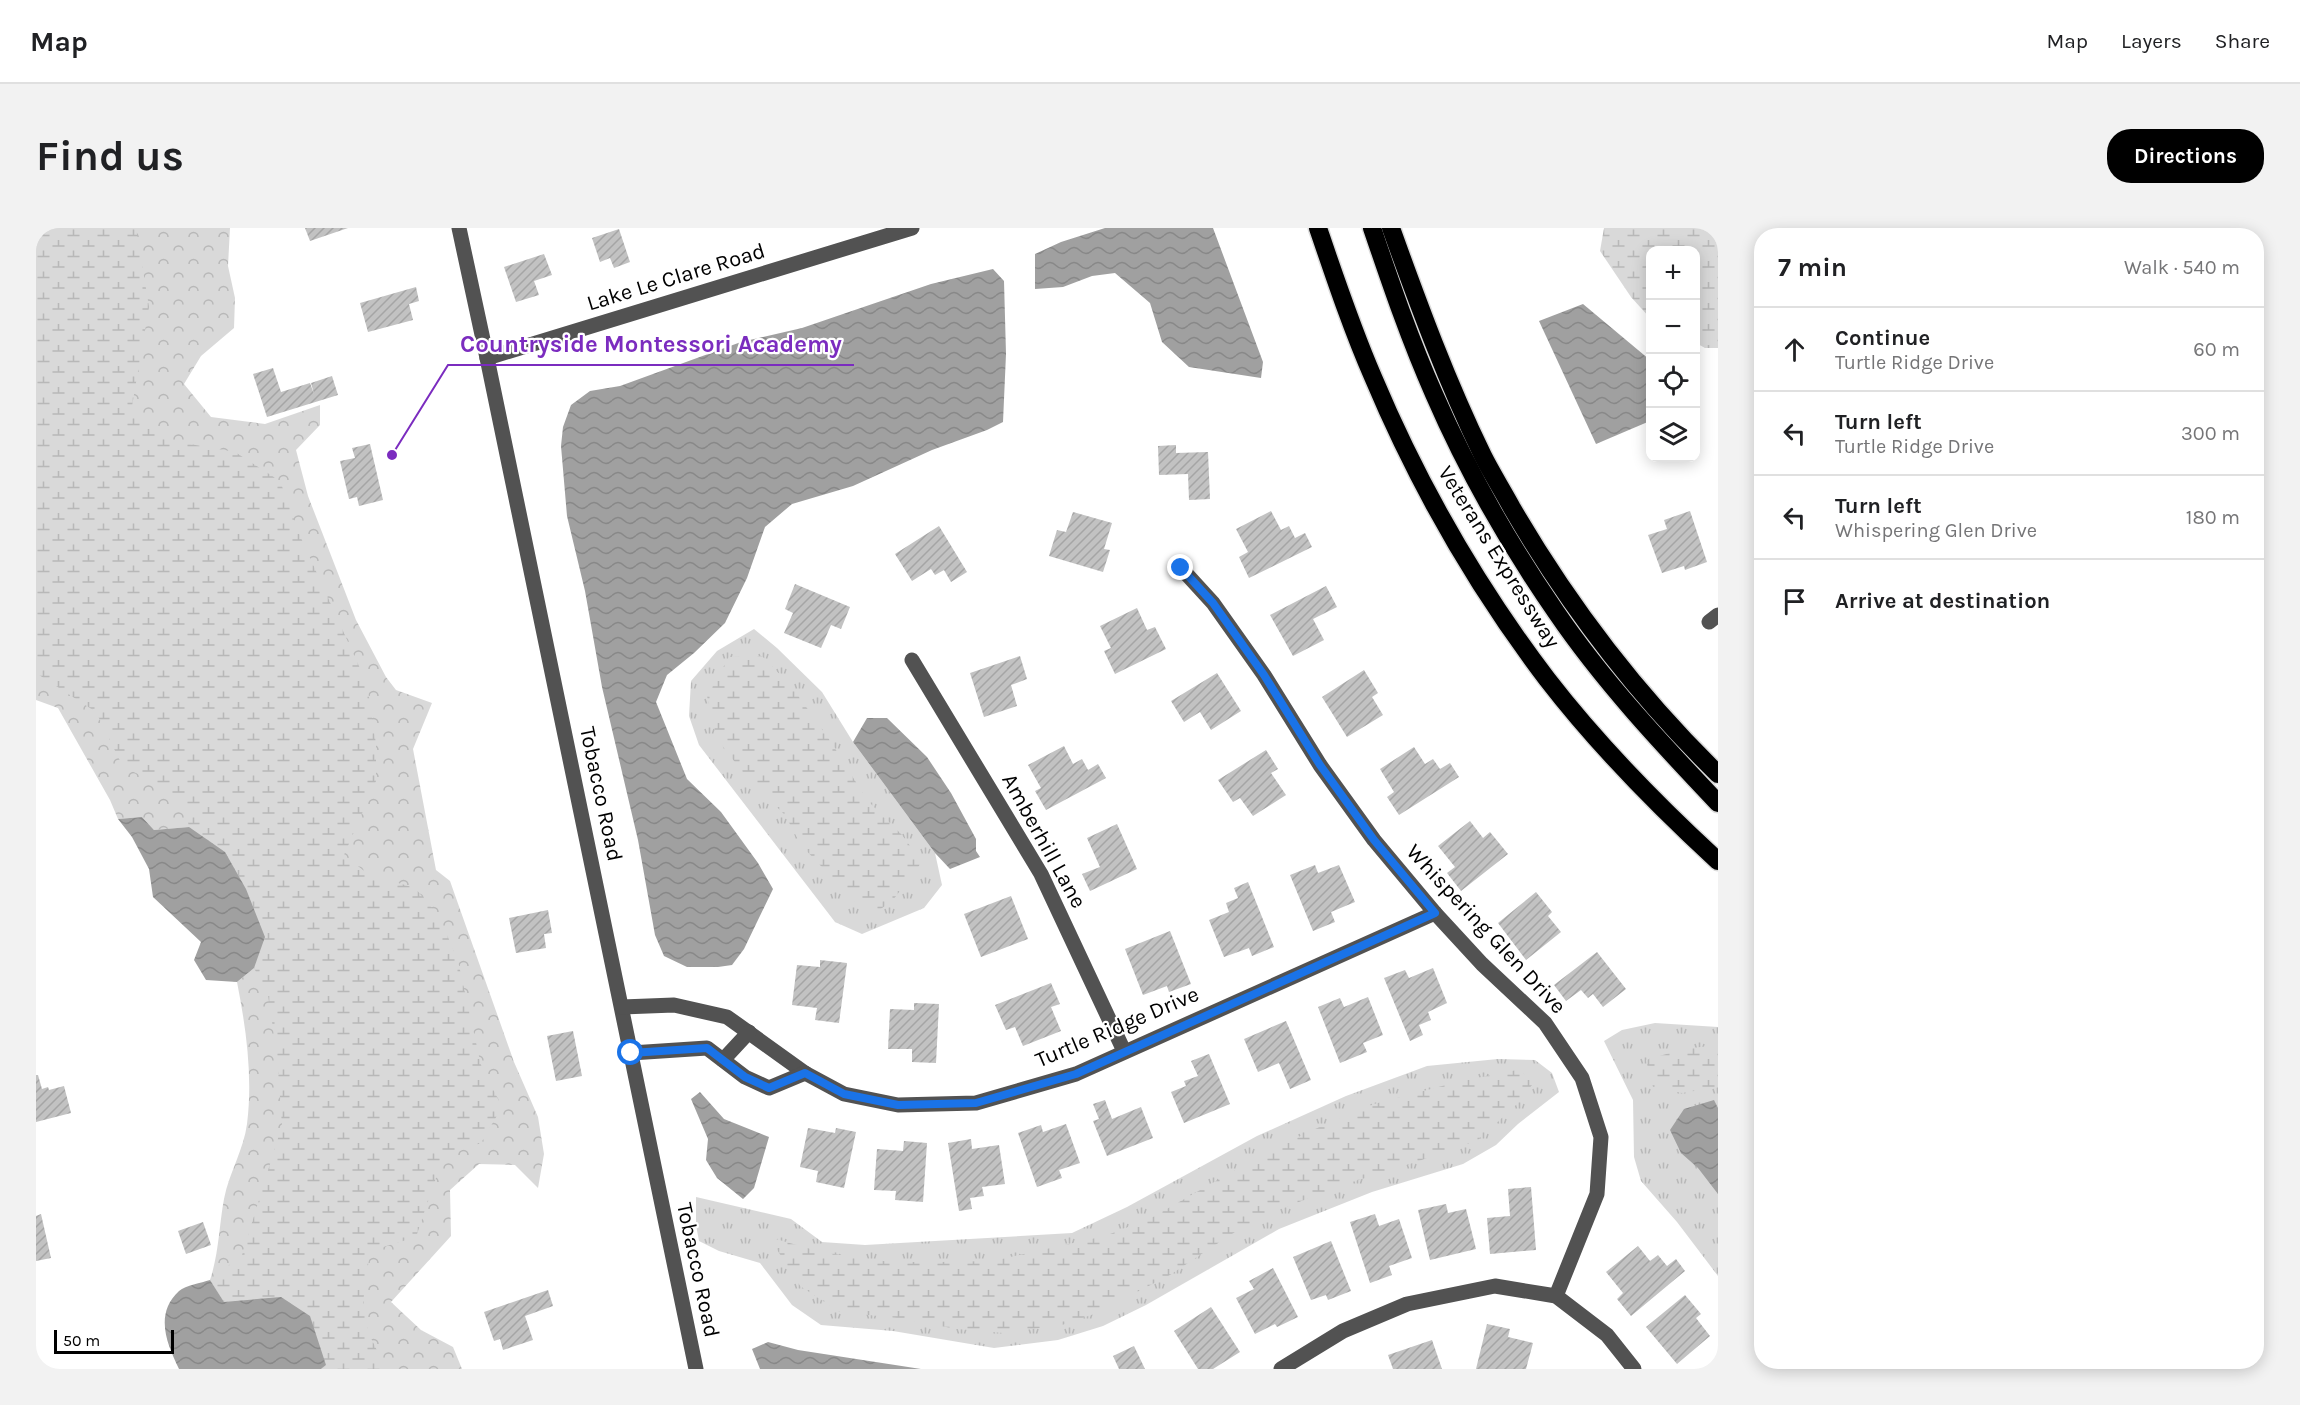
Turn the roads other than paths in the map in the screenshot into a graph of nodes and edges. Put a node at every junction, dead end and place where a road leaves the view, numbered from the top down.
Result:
1 (459, 228) edge
2 (912, 228) edge
3 (1318, 228) edge
4 (1372, 228) edge
5 (1391, 228) edge
6 (488, 358) junction
7 (1181, 568) dead end
8 (912, 660) dead end
9 (1718, 774) edge
10 (1718, 803) edge
11 (1718, 861) edge
12 (1435, 913) junction
13 (622, 1007) junction
14 (749, 1032) junction
15 (1124, 1051) junction
16 (631, 1053) junction
17 (723, 1060) junction
18 (805, 1073) junction
19 (1556, 1296) junction
20 (696, 1369) edge
21 (1281, 1369) edge
22 (1634, 1369) edge

1 - 6 street, Tobacco Road
2 - 6 street, Lake Le Clare Road
3 - 11 highway, Veterans Expressway
4 - 10 highway
5 - 9 highway, Veterans Expressway
6 - 13 street, Tobacco Road
7 - 12 street, Whispering Glen Drive
8 - 15 street, Amberhill Lane
12 - 15 street, Turtle Ridge Drive
12 - 19 street, Whispering Glen Drive
13 - 14 street, Turtle Ridge Drive
13 - 16 street, Tobacco Road
14 - 17 street
14 - 18 street, Turtle Ridge Drive
15 - 18 street, Turtle Ridge Drive
16 - 17 street
16 - 20 street, Tobacco Road
17 - 18 street
19 - 21 street
19 - 22 street

